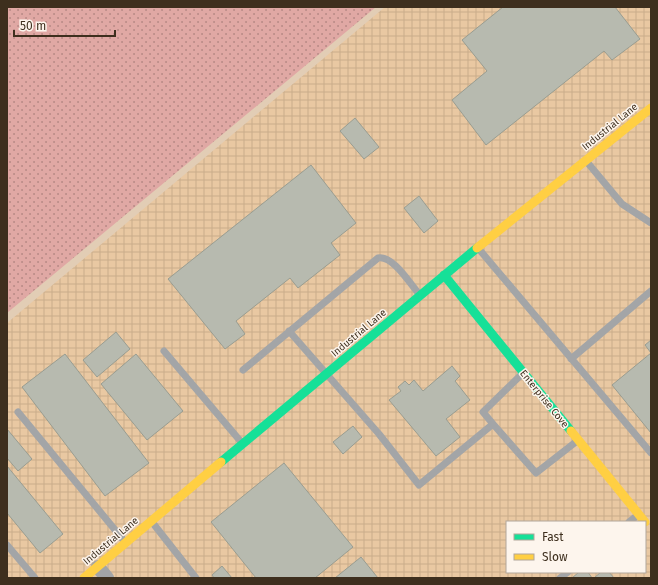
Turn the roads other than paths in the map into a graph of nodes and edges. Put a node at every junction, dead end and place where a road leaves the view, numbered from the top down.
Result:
1 (651, 108) edge
2 (585, 161) junction
3 (651, 223) edge
4 (478, 248) junction
5 (444, 275) junction
6 (651, 291) edge
7 (420, 295) junction
8 (289, 331) junction
9 (164, 351) dead end
10 (571, 359) junction
11 (243, 370) dead end
12 (524, 373) junction
13 (326, 375) junction
14 (18, 412) dead end
15 (493, 424) junction
16 (578, 440) junction
17 (243, 445) junction
18 (651, 453) edge
19 (643, 519) edge
20 (152, 522) junction
21 (126, 544) junction
22 (7, 545) edge
23 (102, 573) edge
24 (35, 578) edge
25 (84, 578) edge
26 (196, 578) edge

1 - 2 street, Industrial Lane
2 - 3 lane
2 - 4 street, Industrial Lane
4 - 5 street, Industrial Lane
4 - 10 lane
5 - 7 street, Industrial Lane
5 - 12 street, Enterprise Cove
6 - 10 lane
7 - 8 lane
7 - 13 street, Industrial Lane
8 - 11 lane
8 - 13 lane
9 - 17 lane
10 - 18 lane
12 - 15 lane
12 - 16 street, Enterprise Cove
13 - 15 lane
13 - 17 street, Industrial Lane
14 - 21 lane
15 - 16 lane
16 - 19 street, Enterprise Cove
17 - 20 street, Industrial Lane
20 - 21 street, Industrial Lane
20 - 26 lane
21 - 23 street, Industrial Lane
22 - 24 lane
23 - 25 street, Industrial Lane

